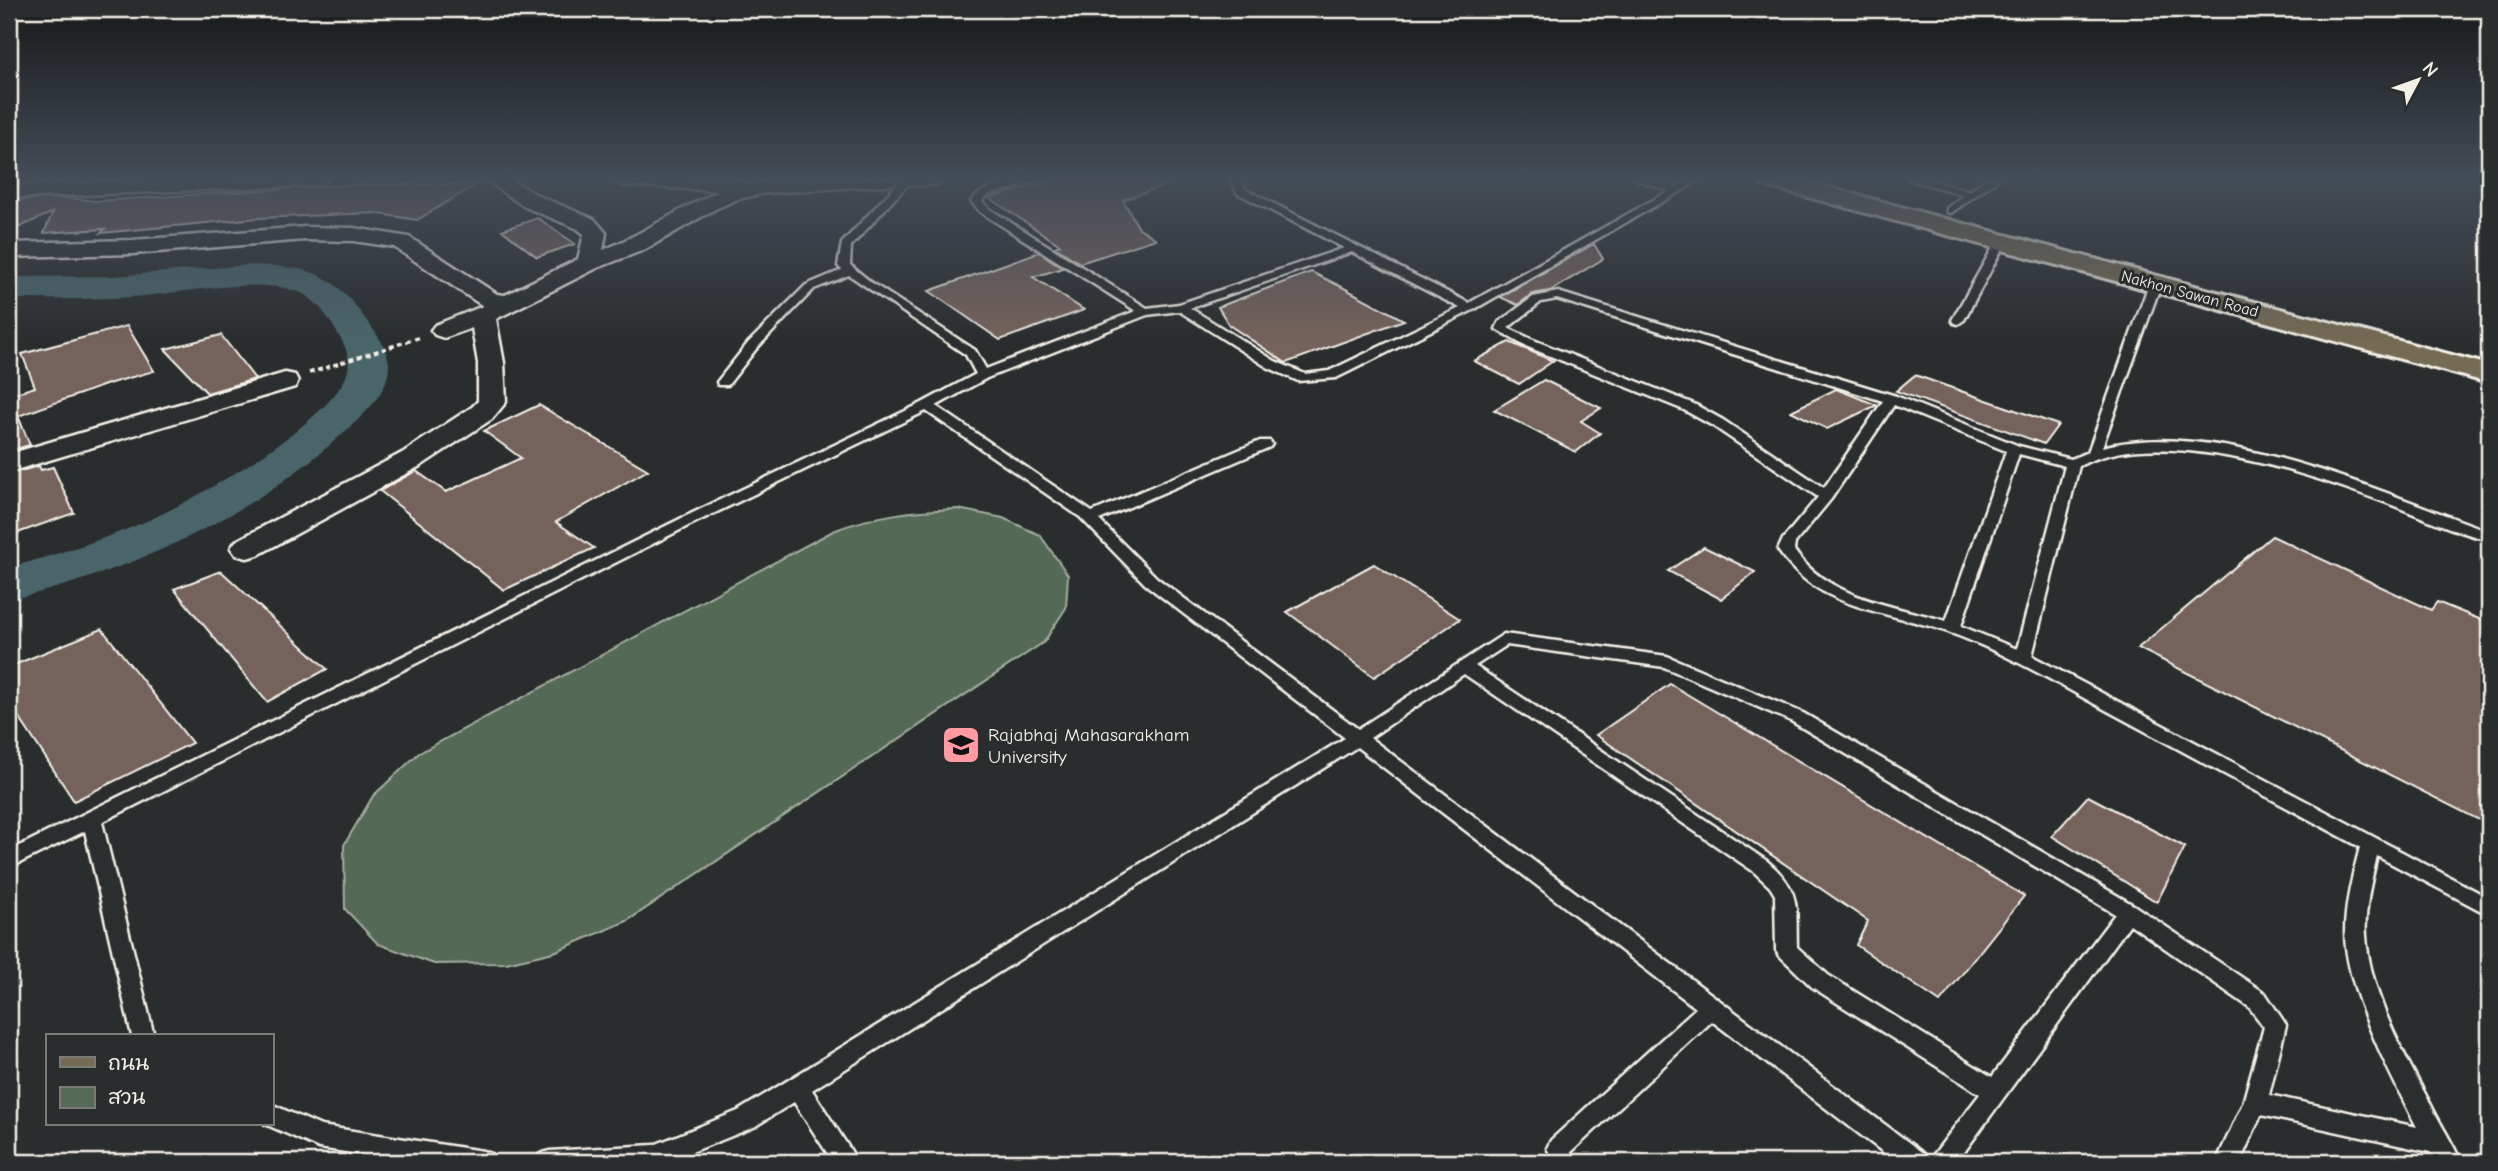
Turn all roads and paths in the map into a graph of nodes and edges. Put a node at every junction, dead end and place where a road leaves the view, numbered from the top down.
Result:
1 (595, 234) edge
2 (656, 234) edge
3 (855, 234) edge
4 (1021, 234) edge
5 (1322, 234) edge
6 (1601, 234) edge
7 (1970, 234) edge
8 (2071, 234) edge
9 (2001, 242) junction
10 (1351, 249) junction
11 (9, 250) edge
12 (589, 263) junction
13 (850, 271) junction
14 (2155, 284) junction
15 (509, 303) junction
16 (1181, 307) junction
17 (1469, 308) junction
18 (1145, 312) junction
19 (483, 316) junction
20 (1958, 320) dead end
21 (444, 330) joint
22 (2489, 354) edge
23 (2489, 374) edge
24 (983, 375) junction
25 (285, 381) joint
26 (723, 383) dead end
27 (1891, 399) junction
28 (927, 406) junction
29 (1265, 444) dead end
30 (2014, 449) junction
31 (2094, 452) junction
32 (9, 463) edge
33 (2073, 464) junction
34 (1826, 496) junction
35 (1089, 519) junction
36 (2489, 536) edge
37 (247, 548) dead end
38 (1952, 628) junction
39 (2023, 658) junction
40 (1463, 666) junction
41 (1356, 739) junction
42 (92, 819) junction
43 (2371, 844) junction
44 (18, 856) edge
45 (2489, 907) edge
46 (2128, 912) junction
47 (1713, 1006) junction
48 (143, 1034) edge
49 (798, 1088) junction
50 (1995, 1091) junction
51 (2255, 1103) junction
52 (273, 1116) edge
53 (1559, 1148) dead end
54 (2443, 1152) edge
55 (483, 1162) edge
56 (549, 1162) edge
57 (846, 1162) edge
58 (1915, 1162) edge
59 (1943, 1162) edge
60 (2228, 1162) edge

1 - 12 street
2 - 12 street
3 - 13 lane
4 - 18 lane
5 - 10 lane
6 - 17 lane
7 - 9 main road, Nakhon Sawan Road
8 - 22 main road, Nakhon Sawan Road
9 - 14 main road, Nakhon Sawan Road
9 - 20 lane
10 - 16 lane
10 - 17 lane
11 - 15 street
12 - 15 street
13 - 24 lane
13 - 26 lane
14 - 23 main road, Nakhon Sawan Road
14 - 31 lane
15 - 19 street
16 - 17 lane
16 - 18 lane
18 - 24 lane
19 - 21 street
19 - 37 street
21 - 25 path
24 - 28 lane
25 - 32 street
27 - 30 lane
27 - 34 lane
27 - 34 lane
28 - 35 lane
28 - 42 lane
29 - 35 lane
30 - 33 lane
30 - 38 lane
31 - 33 lane
31 - 36 lane
33 - 39 lane
34 - 38 lane
35 - 41 lane
38 - 39 lane
39 - 43 lane
40 - 41 lane
40 - 46 lane
40 - 50 lane
41 - 47 lane
41 - 49 lane
42 - 44 lane
42 - 48 lane
43 - 45 lane
43 - 54 lane
46 - 50 lane
46 - 51 lane
47 - 53 lane
47 - 58 lane
49 - 56 lane
49 - 57 lane
50 - 59 lane
51 - 54 lane
51 - 60 lane
52 - 55 lane

